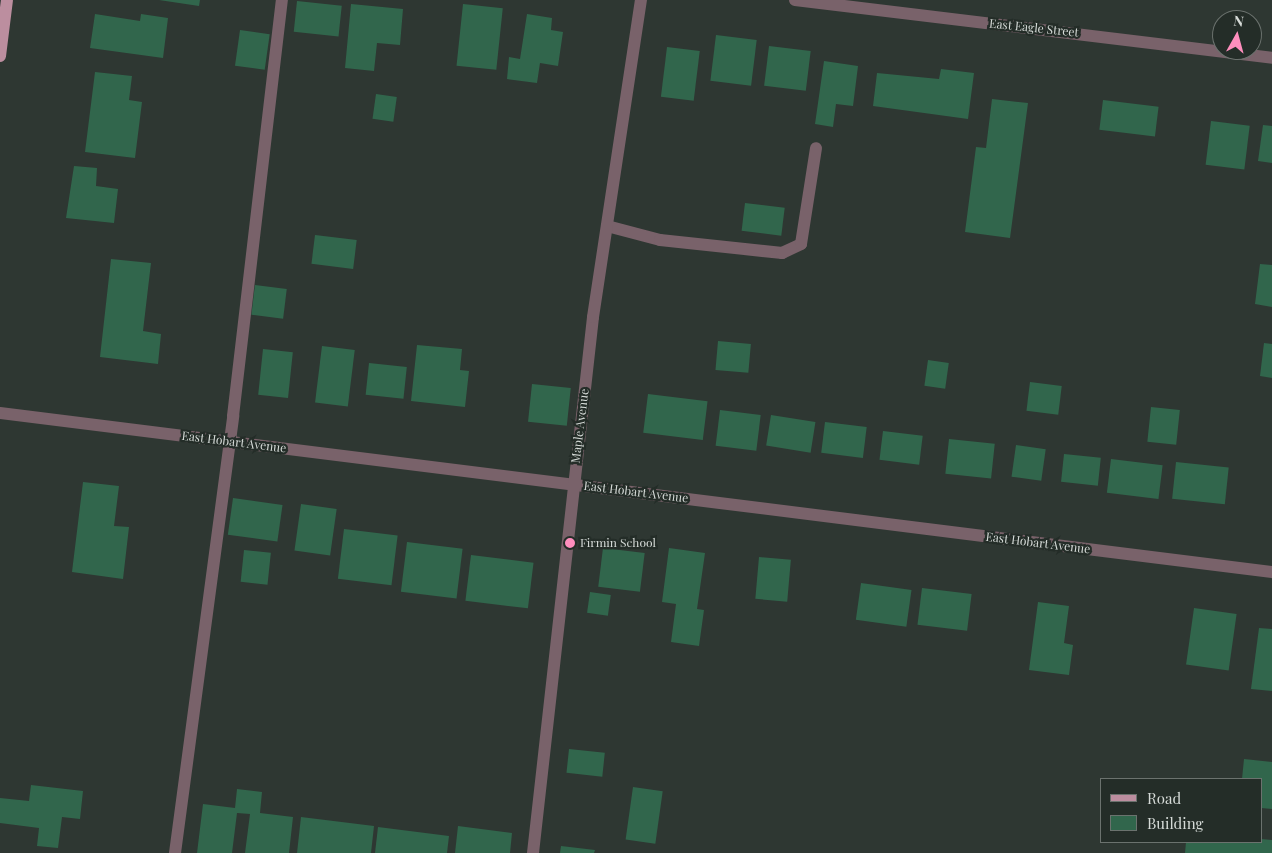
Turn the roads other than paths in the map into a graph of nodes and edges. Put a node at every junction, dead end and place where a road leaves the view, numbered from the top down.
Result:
1 (7, 0) edge
2 (282, 0) edge
3 (641, 0) edge
4 (795, 0) edge
5 (1, 48) edge
6 (1272, 58) edge
7 (816, 148) dead end
8 (607, 226) junction
9 (0, 413) edge
10 (228, 442) junction
11 (572, 484) junction
12 (1272, 572) edge
13 (175, 853) edge
14 (533, 853) edge

1 - 5 main road
2 - 10 street
3 - 8 street, Maple Avenue
4 - 6 street, East Eagle Street
7 - 8 street
8 - 11 street, Maple Avenue
9 - 10 street, East Hobart Avenue
10 - 11 street, East Hobart Avenue
10 - 13 street
11 - 12 street, East Hobart Avenue
11 - 14 street, Maple Avenue

